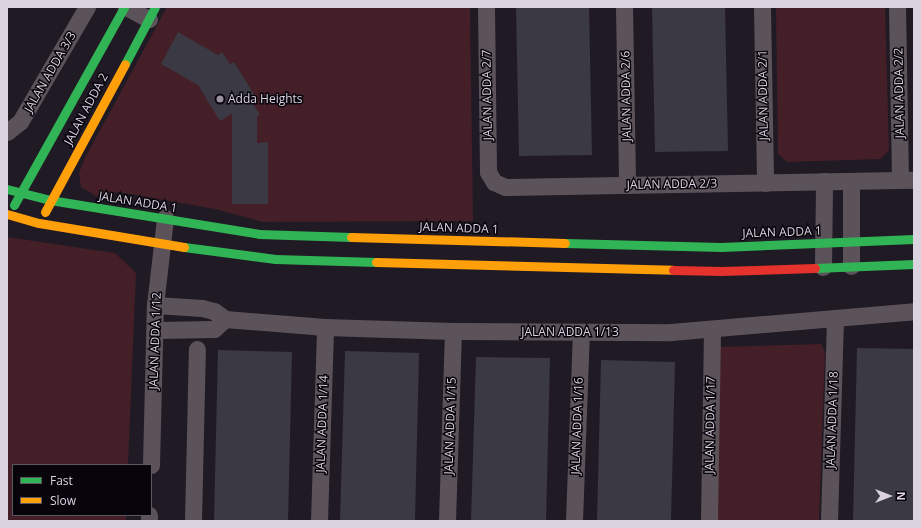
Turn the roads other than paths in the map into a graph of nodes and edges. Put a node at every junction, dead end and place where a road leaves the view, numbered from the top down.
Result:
1 (87, 7) edge
2 (125, 7) edge
3 (486, 7) edge
4 (624, 7) edge
5 (762, 7) edge
6 (897, 7) edge
7 (152, 13) edge
8 (7, 132) edge
9 (907, 180) edge
10 (824, 181) junction
11 (851, 181) junction
12 (494, 182) joint
13 (765, 183) junction
14 (627, 185) junction
15 (7, 189) edge
16 (20, 193) junction
17 (50, 200) junction
18 (8, 215) edge
19 (165, 218) junction
20 (39, 223) junction
21 (914, 238) edge
22 (851, 241) junction
23 (824, 242) junction
24 (160, 244) junction
25 (914, 264) edge
26 (851, 266) junction
27 (823, 267) junction
28 (155, 306) junction
29 (914, 312) edge
30 (835, 318) junction
31 (225, 319) junction
32 (325, 327) junction
33 (712, 329) junction
34 (156, 330) junction
35 (453, 331) junction
36 (580, 332) junction
37 (197, 349) dead end
38 (151, 464) edge
39 (193, 521) edge
40 (319, 521) edge
41 (447, 521) edge
42 (574, 521) edge
43 (709, 521) edge
44 (829, 521) edge

1 - 8 street, JALAN ADDA 3/3
2 - 7 street
2 - 16 street, JALAN ADDA 2
3 - 12 street, JALAN ADDA 2/7
4 - 14 street, JALAN ADDA 2/6
5 - 13 street, JALAN ADDA 2/1
6 - 9 street, JALAN ADDA 2/2
7 - 17 street, JALAN ADDA 2
9 - 11 street, JALAN ADDA 2/3
10 - 11 street, JALAN ADDA 2/3
10 - 13 street, JALAN ADDA 2/3
10 - 23 street
11 - 22 street
12 - 14 street, JALAN ADDA 2/3
13 - 14 street, JALAN ADDA 2/3
15 - 16 street, JALAN ADDA 1
16 - 17 street, JALAN ADDA 1
16 - 18 street, JALAN ADDA 2
17 - 19 street, JALAN ADDA 1
17 - 20 street, JALAN ADDA 2
18 - 20 street
19 - 23 street, JALAN ADDA 1
19 - 24 street, JALAN ADDA 1/12
20 - 24 street
21 - 22 street, JALAN ADDA 1
22 - 23 street, JALAN ADDA 1
22 - 26 street
23 - 27 street
24 - 27 street
24 - 28 street, JALAN ADDA 1/12
25 - 26 street
26 - 27 street
28 - 31 street
28 - 34 street, JALAN ADDA 1/12
29 - 30 street, JALAN ADDA 1/13
30 - 33 street, JALAN ADDA 1/13
30 - 44 street, JALAN ADDA 1/18
31 - 32 street, JALAN ADDA 1/13
31 - 34 street
32 - 35 street, JALAN ADDA 1/13
32 - 40 street, JALAN ADDA 1/14
33 - 36 street, JALAN ADDA 1/13
33 - 43 street, JALAN ADDA 1/17
34 - 38 street, JALAN ADDA 1/12
35 - 36 street, JALAN ADDA 1/13
35 - 41 street, JALAN ADDA 1/15
36 - 42 street, JALAN ADDA 1/16
37 - 39 street

